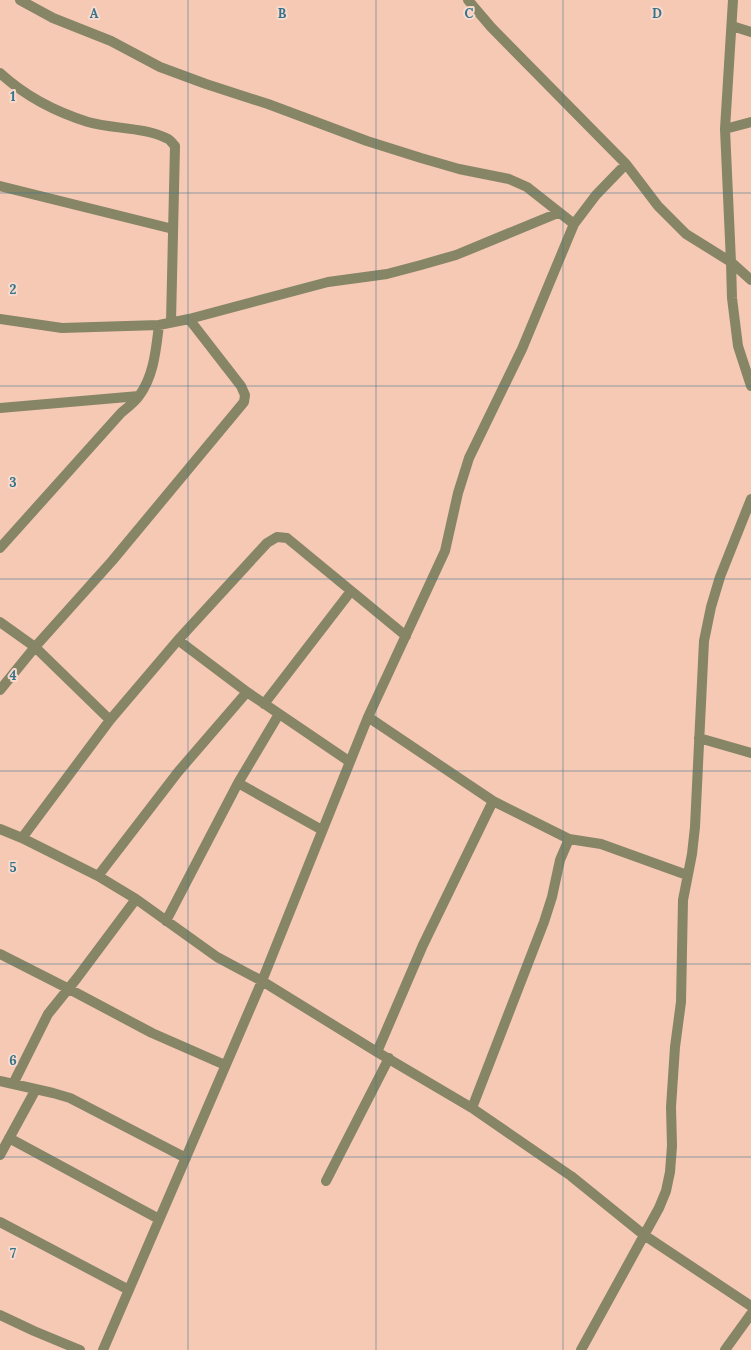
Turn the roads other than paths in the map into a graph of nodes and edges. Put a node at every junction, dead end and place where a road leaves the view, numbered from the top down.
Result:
1 (20, 0) edge
2 (468, 0) edge
3 (733, 0) edge
4 (732, 26) junction
5 (751, 32) edge
6 (0, 73) edge
7 (751, 122) edge
8 (725, 129) junction
9 (626, 164) junction
10 (0, 186) edge
11 (558, 213) junction
12 (574, 224) junction
13 (173, 229) junction
14 (730, 262) junction
15 (751, 280) edge
16 (0, 319) edge
17 (189, 319) junction
18 (171, 322) junction
19 (159, 325) junction
20 (751, 386) edge
21 (139, 396) junction
22 (0, 408) edge
23 (751, 499) edge
24 (747, 520) edge
25 (0, 548) edge
26 (351, 591) junction
27 (0, 622) edge
28 (406, 636) junction
29 (178, 640) junction
30 (35, 647) junction
31 (0, 690) edge
32 (247, 692) junction
33 (264, 704) junction
34 (279, 714) junction
35 (368, 717) junction
36 (110, 720) junction
37 (699, 738) junction
38 (751, 753) edge
39 (350, 762) junction
40 (238, 783) junction
41 (493, 801) junction
42 (0, 829) edge
43 (322, 830) junction
44 (22, 838) junction
45 (569, 839) junction
46 (687, 875) junction
47 (98, 876) junction
48 (136, 899) junction
49 (166, 921) junction
50 (0, 954) edge
51 (262, 981) junction
52 (69, 988) junction
53 (377, 1052) junction
54 (389, 1058) junction
55 (225, 1065) junction
56 (0, 1081) edge
57 (13, 1084) junction
58 (36, 1089) junction
59 (472, 1108) junction
60 (9, 1138) junction
61 (0, 1155) edge
62 (186, 1158) junction
63 (326, 1180) dead end
64 (159, 1219) junction
65 (0, 1222) edge
66 (644, 1235) junction
67 (129, 1290) junction
68 (751, 1306) edge
69 (751, 1314) edge
70 (0, 1315) edge
71 (80, 1350) edge
72 (103, 1350) edge
73 (581, 1350) edge
74 (725, 1350) edge

1 - 11 street
2 - 9 street
3 - 4 street
4 - 5 street
4 - 8 street
6 - 13 street
7 - 8 street
8 - 14 street
9 - 12 street
9 - 14 street
10 - 13 street
11 - 12 street
11 - 17 street
12 - 28 street
13 - 18 street
14 - 15 street
14 - 20 street
16 - 19 street
17 - 18 street
17 - 30 street
18 - 19 street
19 - 21 street
21 - 22 street
21 - 25 street
23 - 24 street
24 - 37 street
26 - 28 street
26 - 29 street
26 - 33 street
27 - 30 street
28 - 35 street
29 - 32 street
29 - 36 street
30 - 31 street
30 - 36 street
32 - 33 street
32 - 47 street
33 - 34 street
34 - 39 street
34 - 40 street
35 - 39 street
35 - 41 street
36 - 44 street
37 - 38 street
37 - 46 street
39 - 43 street
40 - 43 street
40 - 49 street
41 - 45 street
41 - 53 street
42 - 44 street
43 - 51 street
44 - 47 street
45 - 46 street
45 - 59 street
46 - 66 street
47 - 48 street
48 - 49 street
48 - 52 street
49 - 51 street
50 - 52 street
51 - 53 street
51 - 55 street
52 - 55 street
52 - 57 street
53 - 54 street
54 - 59 street
54 - 63 street
55 - 62 street
56 - 57 street
57 - 58 street
58 - 60 street
58 - 62 street
59 - 66 street
60 - 61 street
60 - 64 street
62 - 64 street
64 - 67 street
65 - 67 street
66 - 68 street
66 - 73 street
67 - 72 street
69 - 74 street
70 - 71 street

